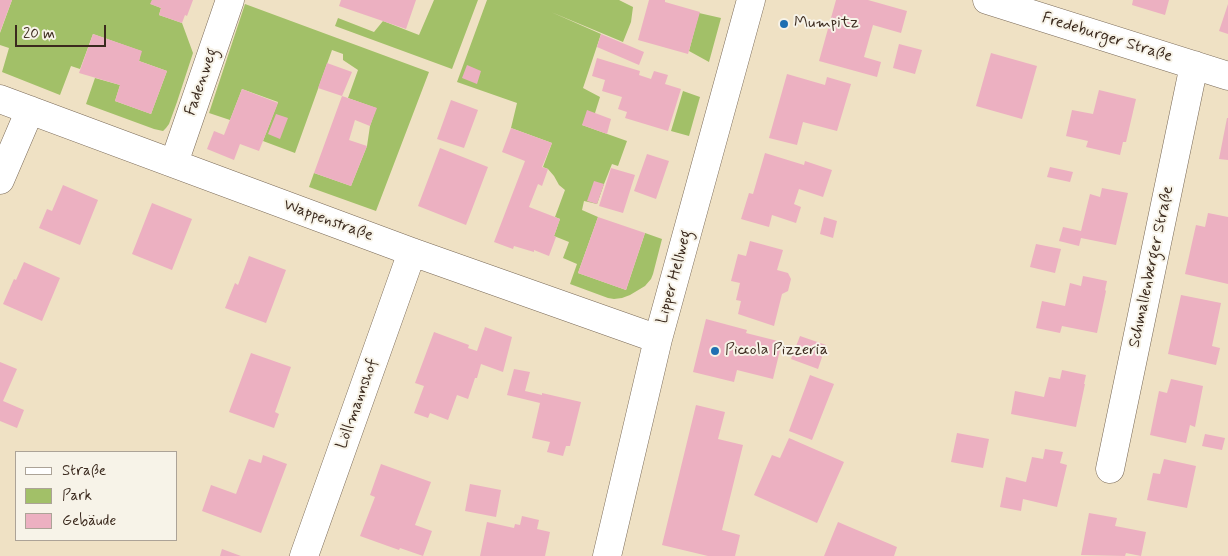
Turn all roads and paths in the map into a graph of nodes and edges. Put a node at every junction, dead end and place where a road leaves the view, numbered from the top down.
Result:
1 (230, 0) edge
2 (751, 0) edge
3 (987, 0) edge
4 (1194, 65) junction
5 (1228, 76) edge
6 (0, 99) edge
7 (30, 110) junction
8 (174, 164) junction
9 (0, 180) edge
10 (412, 252) junction
11 (658, 339) junction
12 (1110, 469) dead end
13 (304, 556) edge
14 (607, 556) edge

1 - 8 street, Fadenweg
2 - 11 street, Lipper Hellweg
3 - 4 street, Fredeburger Straße
4 - 5 street, Fredeburger Straße
4 - 12 street, Schmallenberger Straße
6 - 7 street, Wappenstraße
7 - 8 street, Wappenstraße
7 - 9 street
8 - 10 street, Wappenstraße
10 - 11 street, Wappenstraße
10 - 13 street, Löllmannshof
11 - 14 street, Lipper Hellweg

